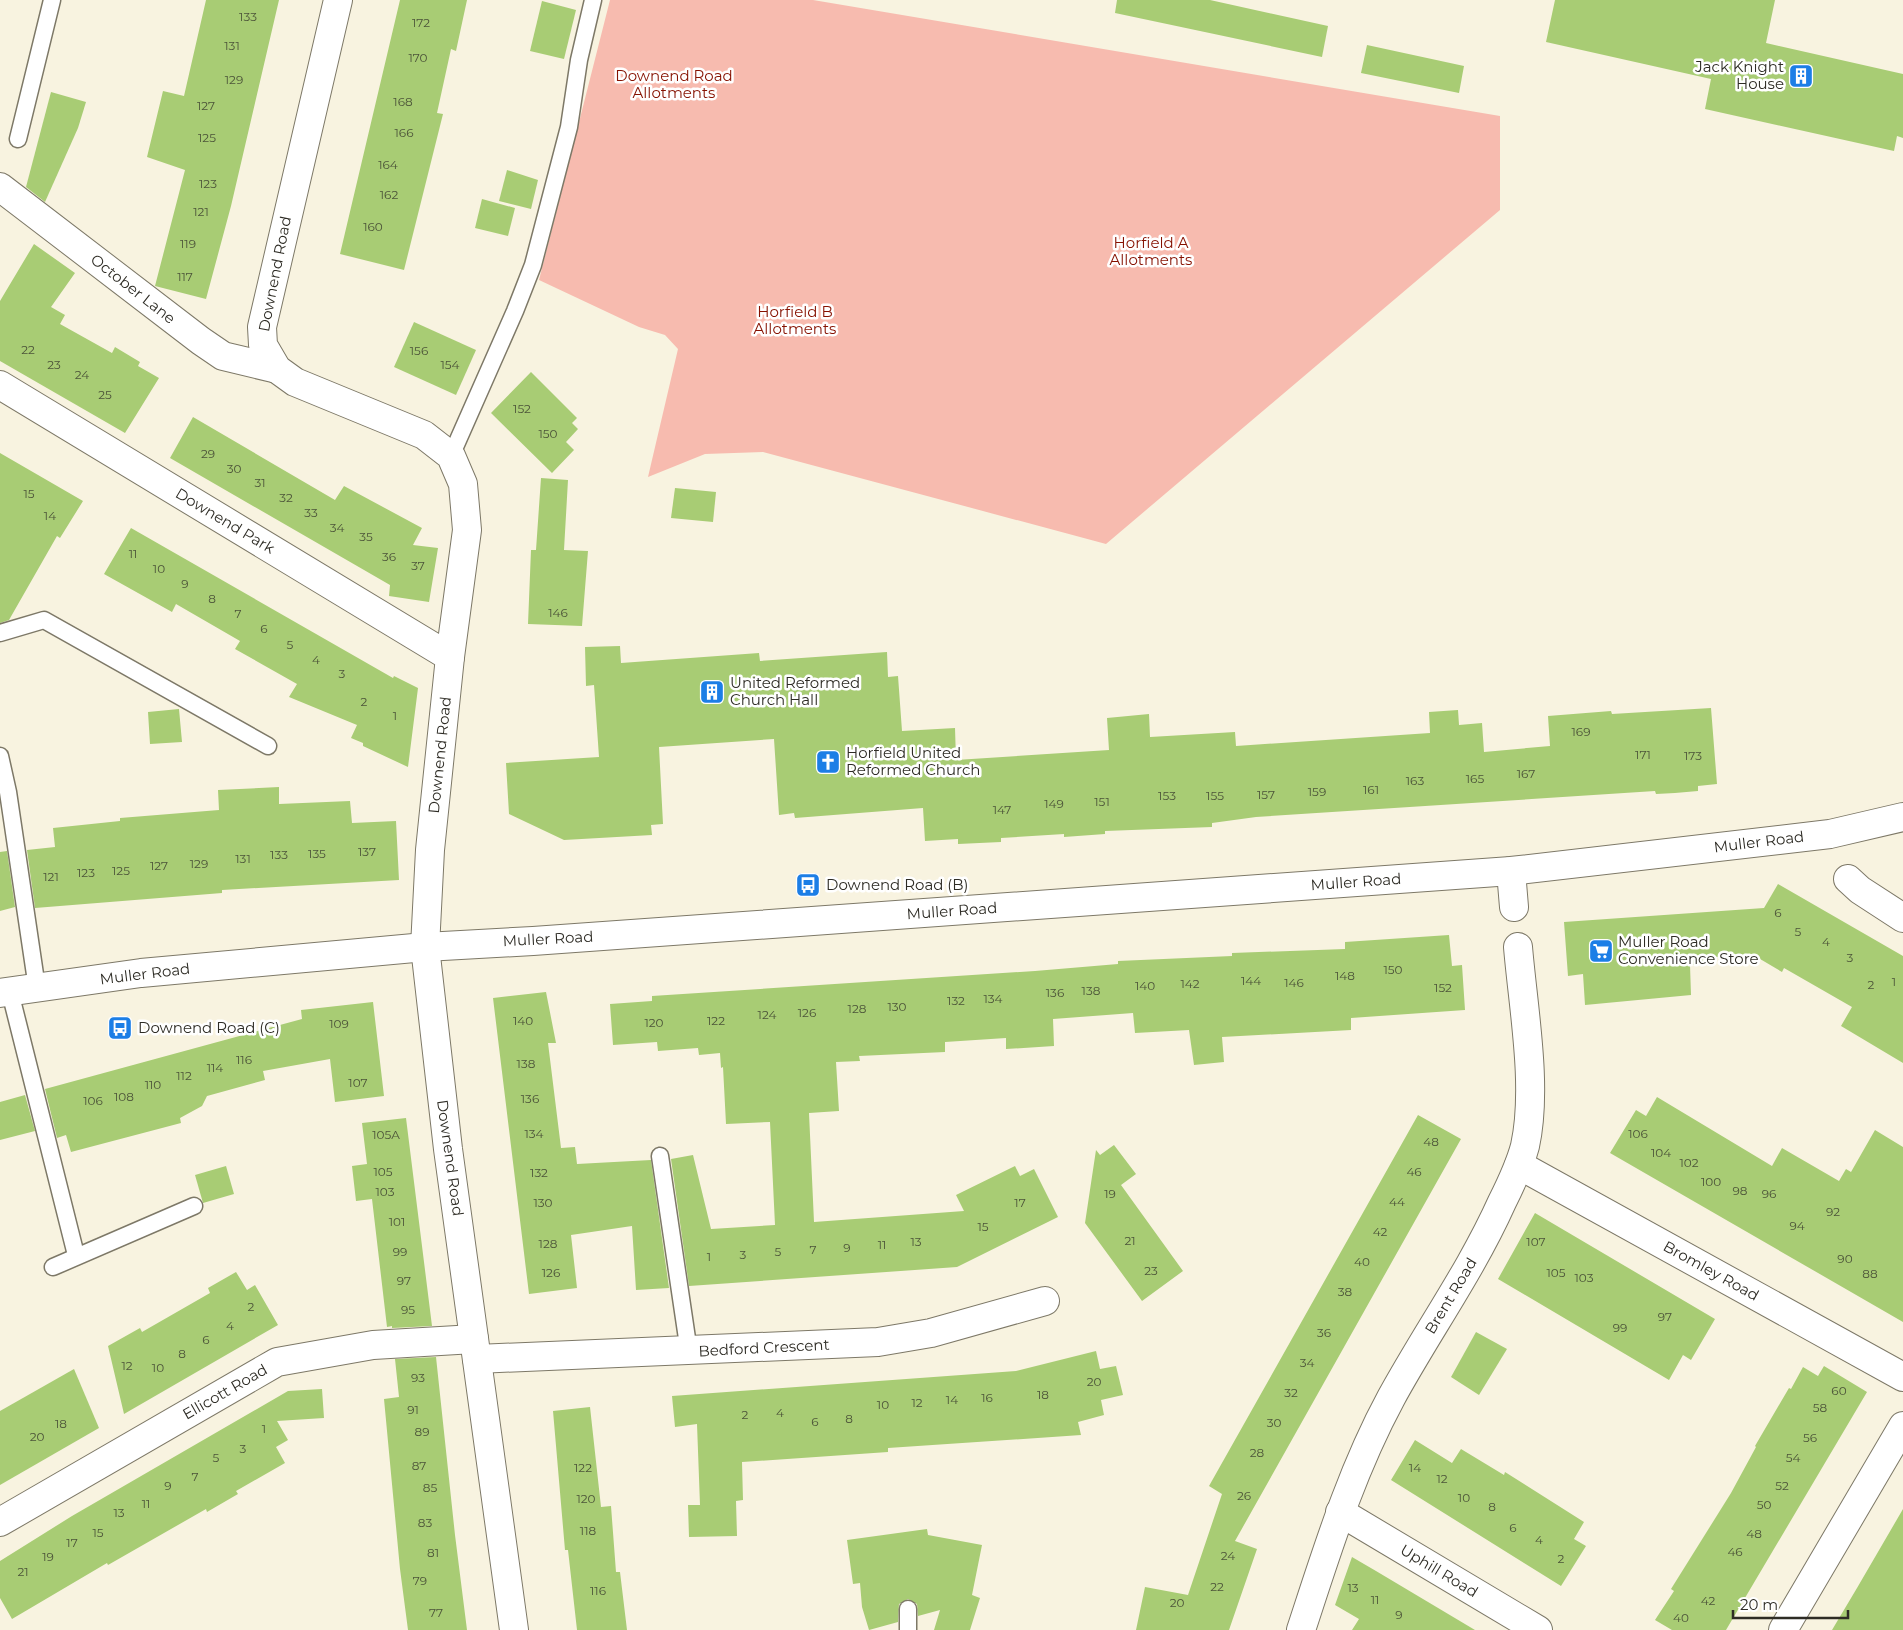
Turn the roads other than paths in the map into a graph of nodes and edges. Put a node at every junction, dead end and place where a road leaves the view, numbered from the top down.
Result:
1 (52, 0) edge
2 (338, 0) edge
3 (593, 0) edge
4 (18, 139) dead end
5 (0, 187) edge
6 (277, 369) junction
7 (0, 385) edge
8 (451, 456) junction
9 (0, 633) edge
10 (450, 657) junction
11 (268, 746) dead end
12 (0, 756) edge
13 (4, 790) edge
14 (1903, 817) edge
15 (1511, 871) junction
16 (1848, 879) dead end
17 (1514, 907) dead end
18 (1903, 918) edge
19 (425, 947) junction
20 (1518, 947) dead end
21 (36, 988) junction
22 (5, 993) edge
23 (660, 1156) dead end
24 (1519, 1165) junction
25 (194, 1206) dead end
26 (76, 1255) junction
27 (53, 1267) dead end
28 (1045, 1301) dead end
29 (476, 1349) junction
30 (689, 1352) junction
31 (1903, 1377) edge
32 (1903, 1426) edge
33 (1340, 1512) junction
34 (0, 1522) edge
35 (908, 1609) dead end
36 (514, 1630) edge
37 (908, 1630) edge
38 (1301, 1630) edge
39 (1538, 1630) edge
40 (1783, 1630) edge

1 - 4 lane
2 - 6 street, Downend Road
3 - 8 lane
5 - 6 street, October Lane
6 - 8 street, Downend Road
7 - 10 street, Downend Park
8 - 10 street, Downend Road
9 - 11 lane
10 - 19 street, Downend Road
12 - 13 lane
13 - 21 lane
14 - 15 street, Muller Road
15 - 17 street
15 - 19 street, Muller Road
16 - 18 street
19 - 21 street, Muller Road
19 - 29 street, Downend Road
20 - 24 street, Brent Road
21 - 22 street, Muller Road
22 - 26 lane
23 - 30 lane
24 - 31 street, Bromley Road
24 - 33 street, Brent Road
25 - 26 lane
26 - 27 lane
28 - 30 street, Bedford Crescent
29 - 30 street, Bedford Crescent
29 - 34 street, Ellicott Road
29 - 36 street, Downend Road
32 - 40 street
33 - 38 street, Brent Road
33 - 39 street, Uphill Road
35 - 37 lane

